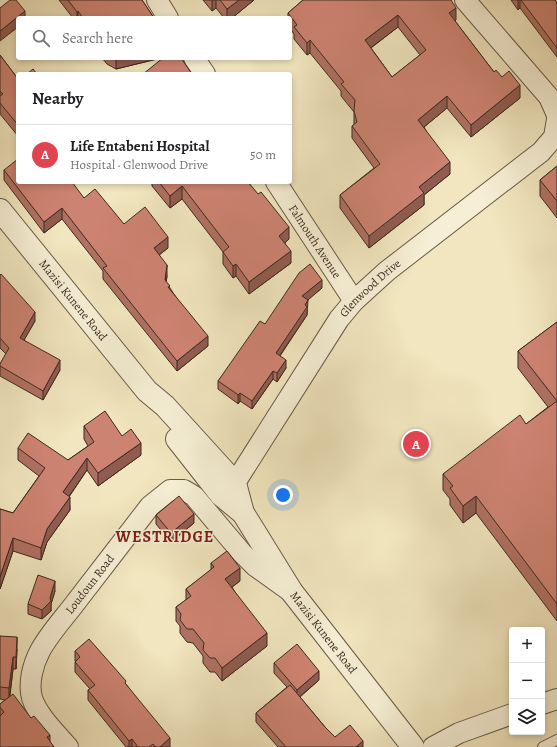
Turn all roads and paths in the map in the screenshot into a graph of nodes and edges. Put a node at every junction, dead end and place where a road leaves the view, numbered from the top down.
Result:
1 (156, 0) edge
2 (465, 0) edge
3 (167, 16) edge
4 (195, 60) edge
5 (204, 72) edge
6 (557, 115) edge
7 (557, 119) edge
8 (277, 184) edge
9 (0, 210) edge
10 (354, 301) junction
11 (228, 489) junction
12 (292, 592) junction
13 (557, 700) edge
14 (545, 703) edge
15 (509, 715) edge
16 (557, 740) edge
17 (68, 747) edge
18 (413, 747) edge
19 (433, 747) edge
20 (544, 747) edge

1 - 3 street
2 - 6 street
4 - 5 street
7 - 10 street, Glenwood Drive
8 - 10 street, Falmouth Avenue
9 - 11 street, Mazisi Kunene Road
10 - 11 street, Glenwood Drive
11 - 12 street, Mazisi Kunene Road
12 - 17 street, Loudoun Road
12 - 18 street, Mazisi Kunene Road
13 - 14 street
15 - 19 street
16 - 20 lane

